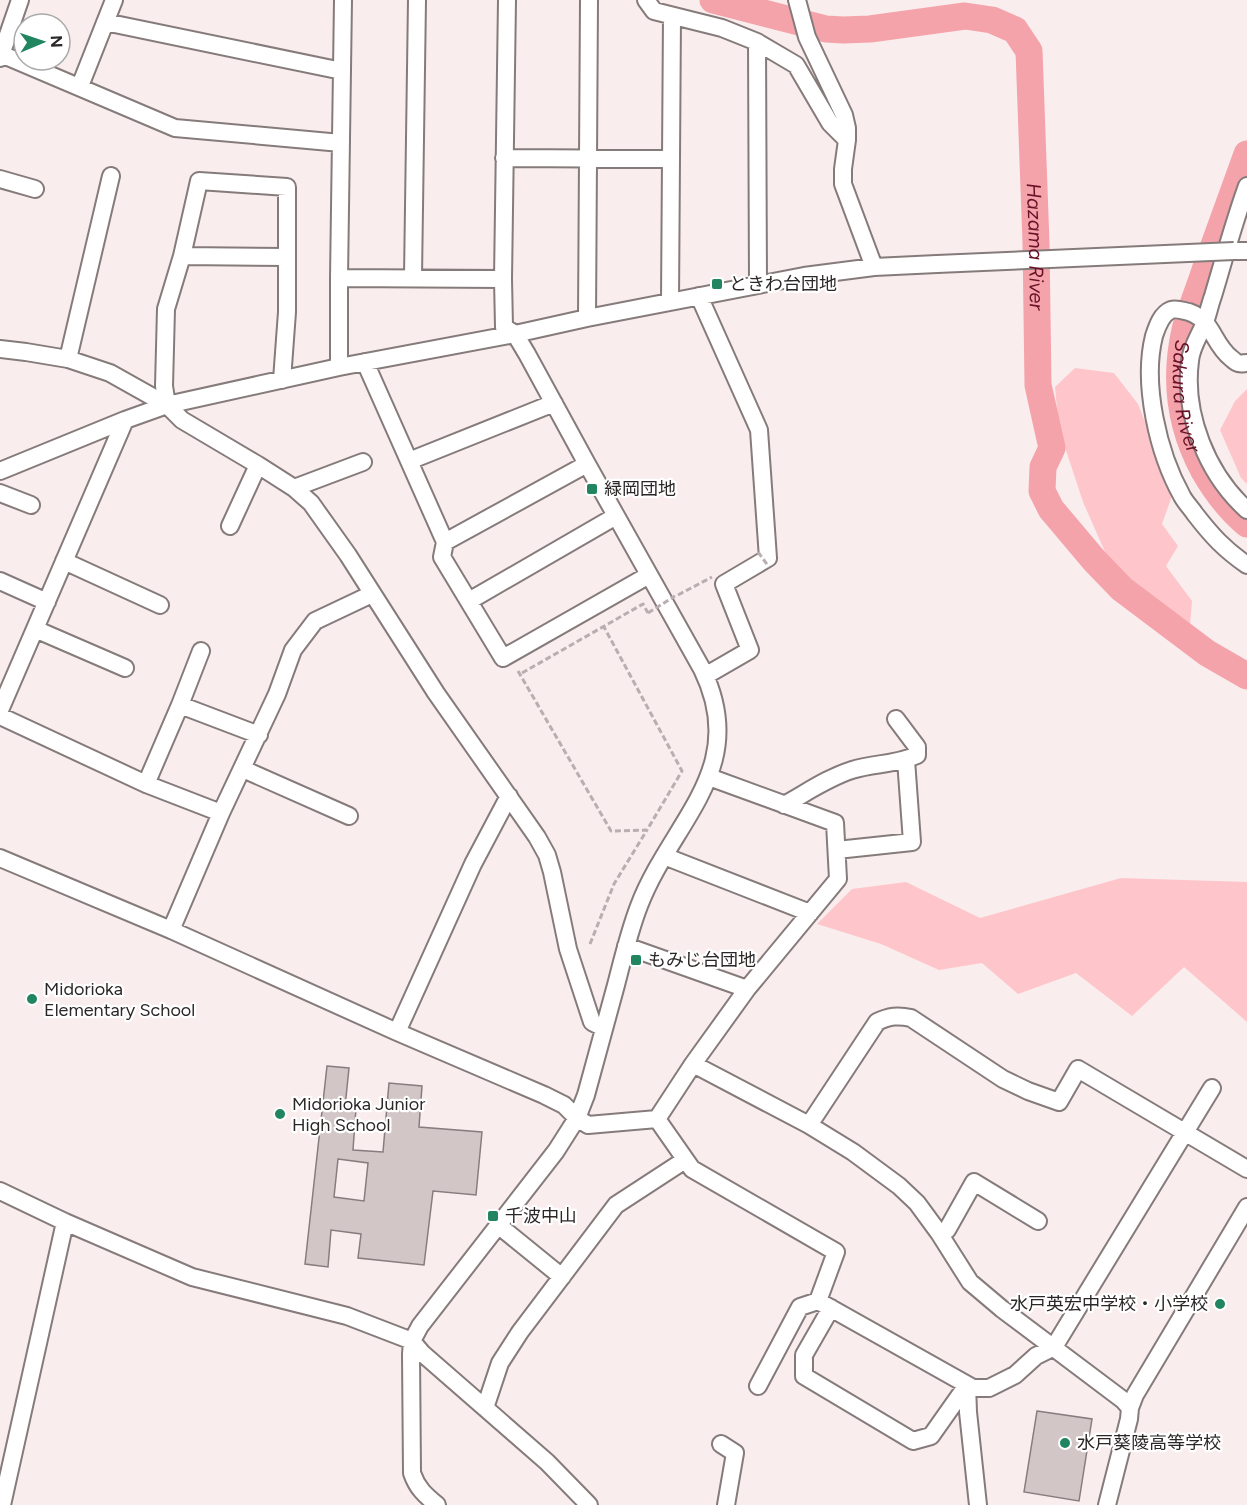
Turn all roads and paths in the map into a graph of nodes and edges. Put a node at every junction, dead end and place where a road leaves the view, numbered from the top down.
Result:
1 (20, 0) edge
2 (114, 0) edge
3 (343, 0) edge
4 (417, 0) edge
5 (507, 0) edge
6 (590, 0) edge
7 (646, 0) edge
8 (799, 7) edge
9 (672, 16) junction
10 (105, 22) junction
11 (5, 26) edge
12 (757, 42) junction
13 (1, 56) edge
14 (342, 71) junction
15 (80, 87) junction
16 (848, 140) junction
17 (340, 143) junction
18 (504, 158) junction
19 (589, 158) junction
20 (670, 159) junction
21 (111, 176) dead end
22 (0, 179) edge
23 (1247, 186) edge
24 (35, 189) dead end
25 (1240, 251) edge
26 (182, 256) junction
27 (287, 257) junction
28 (874, 267) junction
29 (412, 277) junction
30 (339, 278) junction
31 (503, 279) junction
32 (758, 284) junction
33 (699, 296) junction
34 (670, 302) junction
35 (587, 318) junction
36 (1201, 318) junction
37 (515, 334) junction
38 (0, 350) edge
39 (68, 359) junction
40 (365, 362) junction
41 (1247, 363) edge
42 (339, 367) junction
43 (282, 380) junction
44 (554, 403) junction
45 (167, 405) junction
46 (125, 420) junction
47 (409, 461) junction
48 (363, 462) dead end
49 (587, 464) junction
50 (258, 465) junction
51 (0, 471) edge
52 (294, 488) junction
53 (0, 494) edge
54 (31, 504) dead end
55 (1247, 510) edge
56 (616, 516) junction
57 (230, 526) dead end
58 (445, 542) junction
59 (758, 552) dead end
60 (64, 561) junction
61 (1247, 565) edge
62 (769, 567) dead end
63 (649, 575) junction
64 (0, 581) edge
65 (372, 594) junction
66 (675, 596) dead end
67 (469, 600) junction
68 (46, 602) junction
69 (160, 605) dead end
70 (604, 627) junction
71 (35, 629) junction
72 (201, 651) dead end
73 (125, 668) dead end
74 (705, 676) junction
75 (180, 705) junction
76 (0, 710) edge
77 (0, 716) edge
78 (896, 719) dead end
79 (259, 735) junction
80 (906, 760) junction
81 (243, 769) junction
82 (709, 777) junction
83 (146, 784) junction
84 (509, 796) junction
85 (784, 805) junction
86 (221, 813) junction
87 (349, 816) dead end
88 (647, 830) junction
89 (837, 850) junction
90 (664, 856) junction
91 (0, 858) edge
92 (810, 913) junction
93 (171, 930) junction
94 (590, 944) dead end
95 (626, 946) junction
96 (747, 988) junction
97 (604, 1028) junction
98 (397, 1032) junction
99 (693, 1064) junction
100 (1212, 1088) dead end
101 (577, 1118) junction
102 (657, 1119) junction
103 (809, 1125) junction
104 (1184, 1132) junction
105 (685, 1160) junction
106 (1247, 1169) edge
107 (0, 1191) edge
108 (1247, 1207) edge
109 (1038, 1221) dead end
110 (65, 1222) junction
111 (498, 1226) junction
112 (939, 1233) junction
113 (562, 1277) junction
114 (825, 1304) junction
115 (412, 1341) junction
116 (1054, 1347) junction
117 (967, 1385) junction
118 (758, 1386) dead end
119 (485, 1408) junction
120 (1130, 1408) junction
121 (721, 1444) dead end
122 (2, 1505) edge
123 (437, 1505) edge
124 (589, 1505) edge
125 (726, 1505) edge
126 (978, 1505) edge
127 (1107, 1505) edge

1 - 11 street
2 - 10 street
3 - 14 street
4 - 29 street
5 - 18 street
6 - 19 street
7 - 9 street
8 - 16 street
9 - 12 street
9 - 20 street
10 - 14 street
10 - 15 street
11 - 13 street
12 - 16 street
12 - 32 street
13 - 15 street
14 - 17 street
15 - 17 street
16 - 28 street
17 - 30 street
18 - 19 street
18 - 31 street
19 - 20 street
19 - 35 street
20 - 34 street
21 - 39 street
22 - 24 street
23 - 36 street
25 - 28 street, bridge
26 - 27 street
26 - 27 street
26 - 45 street
27 - 43 street
28 - 32 street
29 - 30 street
29 - 31 street
30 - 42 street
31 - 37 street
32 - 33 street
33 - 34 street
33 - 74 street
34 - 35 street
35 - 37 street
36 - 41 street
36 - 55 street
36 - 61 street
37 - 40 street
37 - 44 street
38 - 39 street
39 - 45 street
40 - 42 street
40 - 47 street
42 - 43 street
43 - 45 street
44 - 47 street
44 - 49 street
45 - 46 street
45 - 50 street
46 - 51 street
46 - 60 street
47 - 58 street
48 - 52 street
49 - 56 street
49 - 58 street
50 - 52 street
50 - 57 street
52 - 65 street
53 - 54 street
56 - 63 street
56 - 67 street
58 - 67 street
59 - 62 path, bridge
60 - 68 street
60 - 69 street
63 - 67 street
63 - 74 street
64 - 68 street
65 - 79 street
65 - 84 street
66 - 70 path, bridge
68 - 71 street
70 - 88 path
70 - 88 path
71 - 73 street
71 - 76 street
72 - 75 street
74 - 82 street
75 - 79 street
75 - 83 street
77 - 83 street
78 - 80 street
79 - 81 street
80 - 85 street
80 - 89 street
81 - 86 street
81 - 87 street
82 - 85 street
82 - 90 street
83 - 86 street
84 - 97 street
84 - 98 street
85 - 89 street
86 - 93 street
88 - 94 path
89 - 92 street
90 - 92 street
90 - 95 street
91 - 93 street
92 - 96 street
93 - 98 street
95 - 96 street
95 - 97 street
96 - 99 street
97 - 101 street
98 - 101 street
99 - 102 street
99 - 103 street
100 - 104 street
101 - 102 street
101 - 111 street
102 - 105 street
103 - 104 street
103 - 112 street
104 - 106 street
104 - 116 street
105 - 113 street
105 - 114 street
107 - 110 street
108 - 120 street
109 - 112 street
110 - 115 street
110 - 122 street
111 - 113 street
111 - 115 street
112 - 116 street
113 - 119 street
114 - 117 street
114 - 117 street
114 - 118 street
115 - 119 street
115 - 123 street
116 - 117 street
116 - 120 street
117 - 126 street
119 - 124 street
120 - 127 street
121 - 125 street

